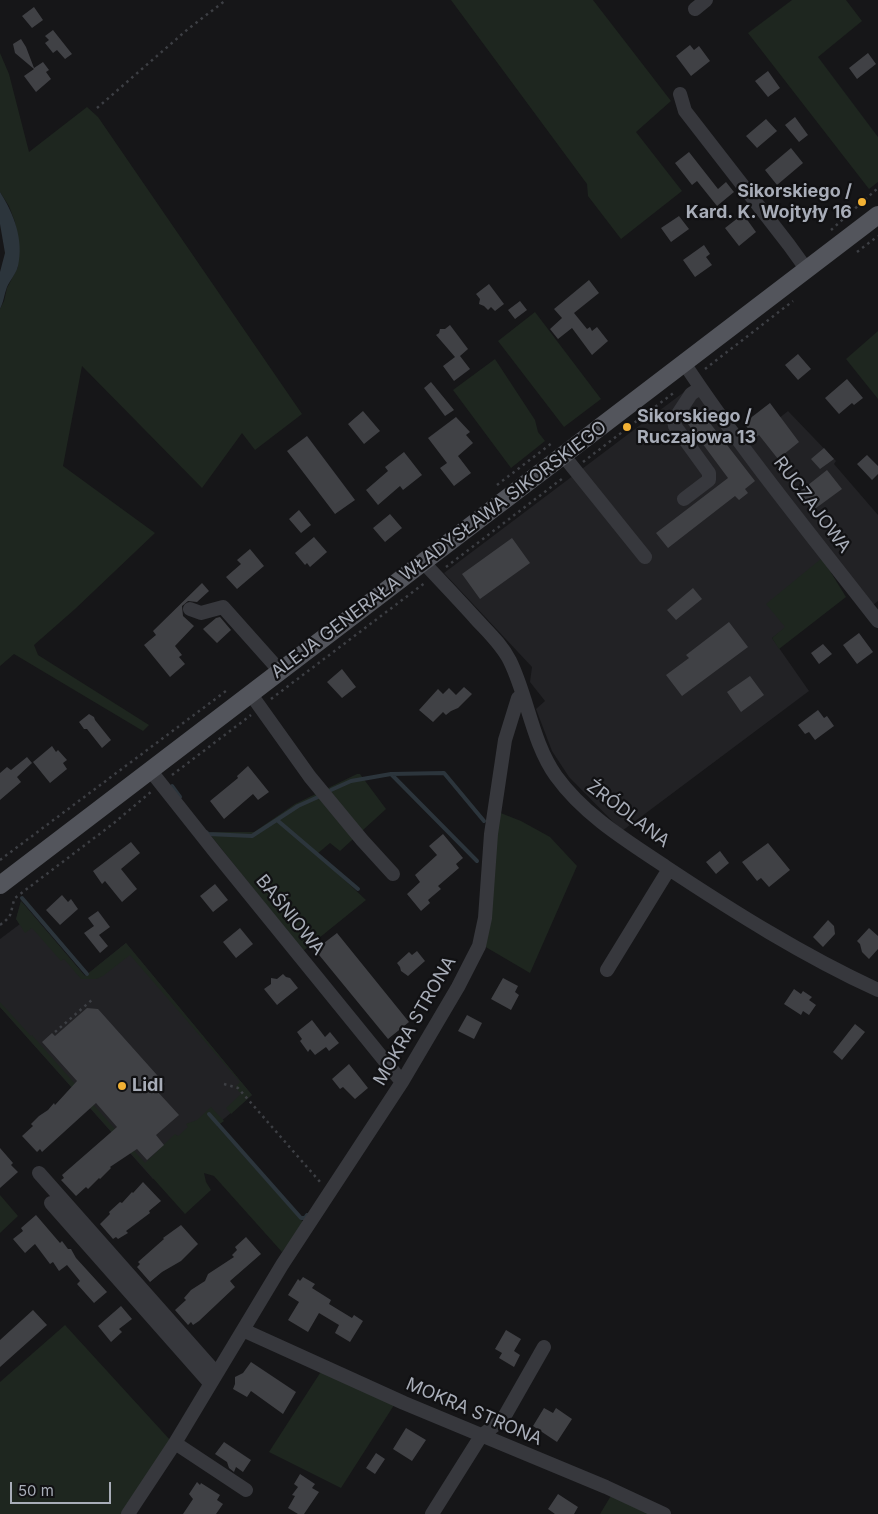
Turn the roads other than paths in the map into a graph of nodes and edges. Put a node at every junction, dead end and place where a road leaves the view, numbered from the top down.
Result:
1 (706, 0) edge
2 (694, 9) dead end
3 (680, 94) dead end
4 (878, 214) edge
5 (807, 270) junction
6 (684, 363) junction
7 (700, 388) junction
8 (563, 454) junction
9 (684, 499) dead end
10 (645, 557) dead end
11 (423, 562) junction
12 (190, 609) dead end
13 (878, 621) edge
14 (280, 671) junction
15 (250, 693) junction
16 (523, 695) junction
17 (150, 770) junction
18 (669, 869) junction
19 (393, 874) dead end
20 (0, 885) edge
21 (607, 970) dead end
22 (878, 990) edge
23 (402, 1082) junction
24 (40, 1173) dead end
25 (51, 1203) dead end
26 (243, 1330) junction
27 (544, 1347) dead end
28 (213, 1378) junction
29 (481, 1436) junction
30 (175, 1443) junction
31 (246, 1490) dead end
32 (128, 1514) edge
33 (432, 1514) edge
34 (664, 1514) edge

1 - 2 street
3 - 5 street
4 - 5 main road, ALEJA GENERAŁA WŁADYSŁAWA SIKORSKIEGO
5 - 6 main road, ALEJA GENERAŁA WŁADYSŁAWA SIKORSKIEGO
6 - 7 street, RUCZAJOWA
6 - 8 main road, ALEJA GENERAŁA WŁADYSŁAWA SIKORSKIEGO
7 - 9 street
7 - 13 street, RUCZAJOWA
8 - 10 street
8 - 11 main road, ALEJA GENERAŁA WŁADYSŁAWA SIKORSKIEGO
11 - 14 main road, ALEJA GENERAŁA WŁADYSŁAWA SIKORSKIEGO
11 - 16 street, ŹRÓDLANA
12 - 14 street
14 - 15 main road, ALEJA GENERAŁA WŁADYSŁAWA SIKORSKIEGO
15 - 17 main road, ALEJA GENERAŁA WŁADYSŁAWA SIKORSKIEGO
15 - 19 street
16 - 18 street, ŹRÓDLANA
16 - 23 street, MOKRA STRONA
17 - 20 main road, ALEJA GENERAŁA WŁADYSŁAWA SIKORSKIEGO
17 - 23 street, BAŚNIOWA
18 - 21 street
18 - 22 street, ŹRÓDLANA
23 - 26 street, MOKRA STRONA
24 - 28 street
25 - 28 street
26 - 28 street, MOKRA STRONA
26 - 29 street, MOKRA STRONA
27 - 29 street
28 - 30 street, MOKRA STRONA
29 - 33 street
29 - 34 street, MOKRA STRONA
30 - 31 street
30 - 32 street, MOKRA STRONA

